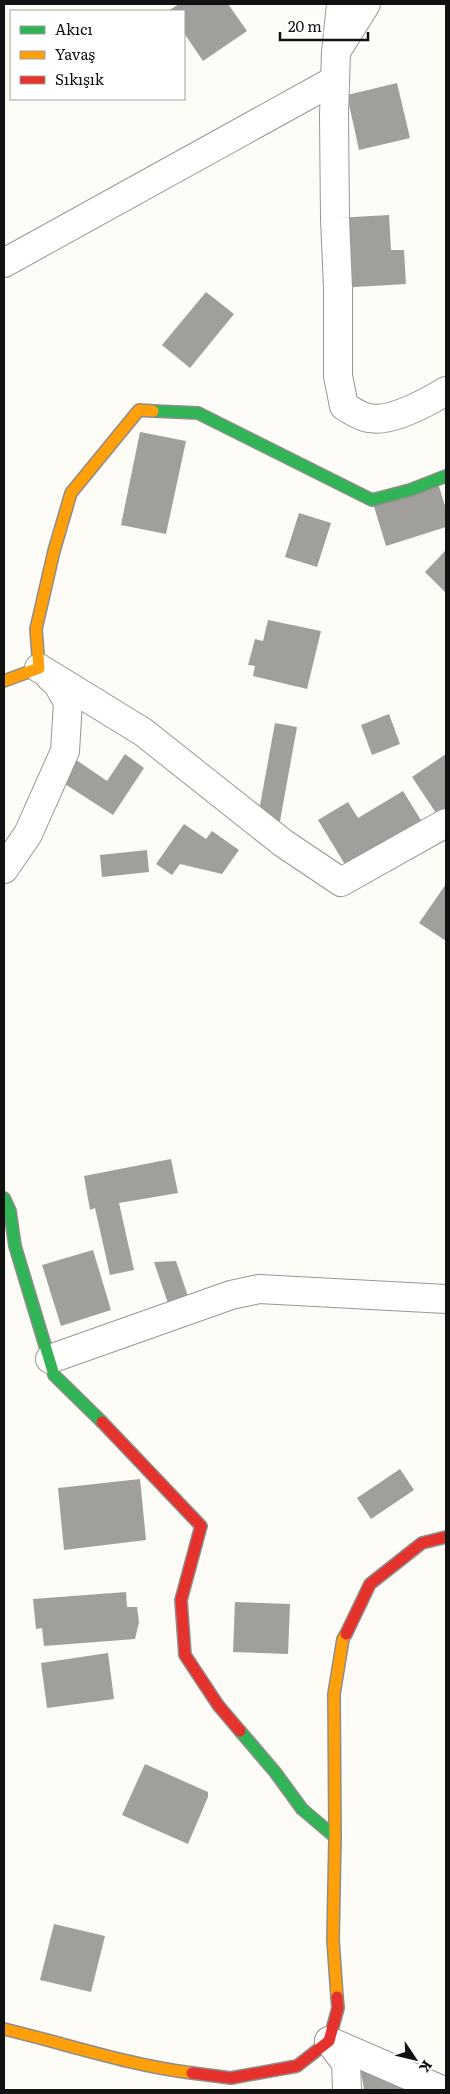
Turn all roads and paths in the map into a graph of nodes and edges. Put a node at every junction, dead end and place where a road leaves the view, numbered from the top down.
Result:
1 (341, 4) edge
2 (366, 4) edge
3 (336, 52) junction
4 (335, 80) junction
5 (4, 263) edge
6 (446, 391) edge
7 (446, 476) edge
8 (40, 668) junction
9 (4, 681) edge
10 (446, 823) edge
11 (4, 869) edge
12 (4, 1198) edge
13 (446, 1299) edge
14 (50, 1359) junction
15 (446, 1537) edge
16 (335, 1838) junction
17 (4, 2029) edge
18 (329, 2041) junction
19 (347, 2090) edge
20 (442, 2090) edge

1 - 3 street
2 - 3 street
3 - 4 street
4 - 5 street
4 - 6 street
7 - 8 street
8 - 9 street
8 - 10 street
8 - 11 street
12 - 14 street
13 - 14 street
14 - 16 street
15 - 16 street
16 - 18 street
17 - 18 street
18 - 19 street
18 - 20 street

